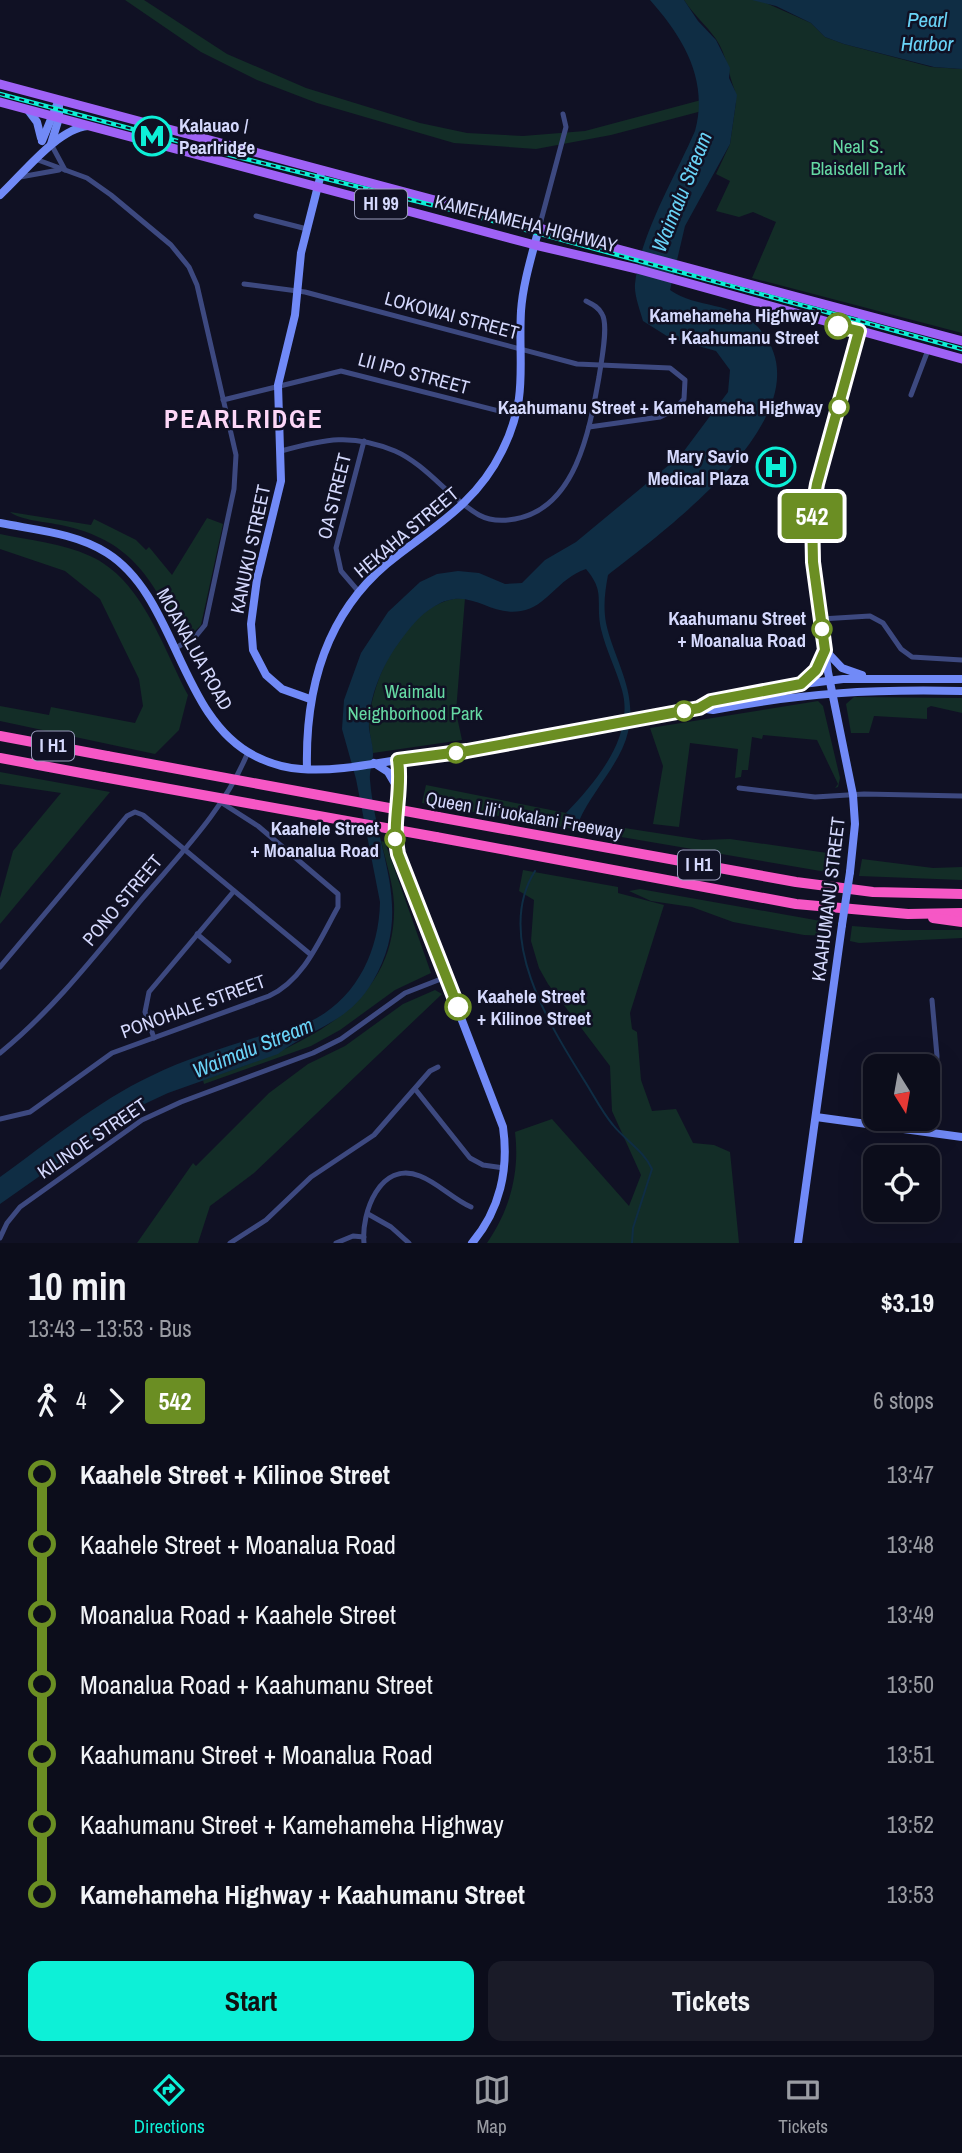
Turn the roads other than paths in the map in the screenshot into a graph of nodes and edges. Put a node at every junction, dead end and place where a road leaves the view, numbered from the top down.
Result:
1 (0, 84) edge
2 (59, 100) junction
3 (0, 102) edge
4 (28, 110) junction
5 (563, 114) dead end
6 (54, 116) junction
7 (91, 126) junction
8 (46, 145) junction
9 (38, 160) junction
10 (65, 170) junction
11 (322, 170) junction
12 (20, 177) junction
13 (318, 187) junction
14 (0, 195) edge
15 (256, 216) dead end
16 (540, 228) junction
17 (307, 229) junction
18 (535, 245) junction
19 (244, 284) dead end
20 (297, 290) junction
21 (586, 301) dead end
22 (863, 315) junction
23 (859, 331) junction
24 (962, 341) edge
25 (523, 350) junction
26 (928, 350) junction
27 (962, 359) edge
28 (601, 366) junction
29 (278, 385) junction
30 (911, 395) dead end
31 (223, 400) junction
32 (516, 415) junction
33 (589, 427) junction
34 (364, 441) junction
35 (281, 451) junction
36 (465, 505) junction
37 (0, 523) edge
38 (359, 592) junction
39 (821, 619) junction
40 (174, 649) junction
41 (825, 650) junction
42 (962, 660) edge
43 (872, 678) junction
44 (962, 679) edge
45 (830, 681) junction
46 (801, 684) junction
47 (962, 691) edge
48 (832, 692) junction
49 (310, 699) junction
50 (699, 708) junction
51 (0, 736) edge
52 (248, 752) junction
53 (0, 758) edge
54 (398, 760) junction
55 (374, 763) junction
56 (307, 769) junction
57 (739, 788) dead end
58 (398, 789) junction
59 (853, 795) junction
60 (962, 796) edge
61 (222, 803) junction
62 (184, 849) junction
63 (234, 891) junction
64 (962, 894) edge
65 (962, 913) edge
66 (908, 914) junction
67 (962, 922) edge
68 (197, 934) junction
69 (310, 954) junction
70 (229, 961) dead end
71 (0, 967) edge
72 (446, 977) junction
73 (932, 1000) dead end
74 (153, 1038) junction
75 (0, 1053) edge
76 (438, 1067) dead end
77 (415, 1089) junction
78 (816, 1117) junction
79 (0, 1119) edge
80 (932, 1133) junction
81 (962, 1137) edge
82 (504, 1168) junction
83 (471, 1207) dead end
84 (368, 1214) junction
85 (0, 1238) edge
86 (364, 1240) edge
87 (230, 1243) edge
88 (336, 1243) edge
89 (409, 1243) edge
90 (472, 1243) edge
91 (798, 1243) edge

1 - 2 main road, KAMEHAMEHA HIGHWAY / HI 99
2 - 6 street
2 - 11 main road, KAMEHAMEHA HIGHWAY / HI 99
3 - 4 main road, KAMEHAMEHA HIGHWAY / HI 99
4 - 6 main road, KAMEHAMEHA HIGHWAY / HI 99
4 - 8 street
5 - 16 street, HEKAHA STREET
6 - 7 main road, KAMEHAMEHA HIGHWAY / HI 99
6 - 8 street
7 - 8 street
7 - 13 main road, KAMEHAMEHA HIGHWAY / HI 99
8 - 9 street
8 - 10 street
9 - 10 street
9 - 12 street
10 - 12 street
10 - 31 street
11 - 13 street, KANUKU STREET
11 - 16 main road, KAMEHAMEHA HIGHWAY / HI 99
12 - 14 street
13 - 17 street, KANUKU STREET
13 - 18 main road, KAMEHAMEHA HIGHWAY / HI 99
15 - 17 street
16 - 18 street, HEKAHA STREET
16 - 22 main road, KAMEHAMEHA HIGHWAY / HI 99
17 - 20 street, KANUKU STREET
18 - 23 main road, KAMEHAMEHA HIGHWAY / HI 99
18 - 25 street, HEKAHA STREET
19 - 20 street, LOKOWAI STREET
20 - 25 street, LOKOWAI STREET
20 - 29 street, KANUKU STREET
21 - 28 street
22 - 23 street, KAAHUMANU STREET
22 - 24 main road, KAMEHAMEHA HIGHWAY / HI 99
23 - 26 main road, KAMEHAMEHA HIGHWAY / HI 99
23 - 39 street, KAAHUMANU STREET
25 - 28 street, LOKOWAI STREET
25 - 32 street, HEKAHA STREET
26 - 27 main road, KAMEHAMEHA HIGHWAY / HI 99
26 - 30 street
28 - 33 street
28 - 33 street, LOKOWAI STREET
29 - 31 street, LII IPO STREET
29 - 32 street, LII IPO STREET
29 - 35 street, KANUKU STREET
31 - 40 street
32 - 36 street, HEKAHA STREET
33 - 36 street
34 - 35 street
34 - 36 street
34 - 38 street, OA STREET
35 - 49 street, KANUKU STREET
36 - 38 street, HEKAHA STREET
37 - 40 street, MOANALUA ROAD
38 - 49 street, HEKAHA STREET
39 - 41 street, KAAHUMANU STREET
39 - 42 street
40 - 52 street, MOANALUA ROAD
41 - 43 street
41 - 45 street, KAAHUMANU STREET
41 - 46 street
43 - 44 street, MOANALUA ROAD
43 - 45 street, MOANALUA ROAD
45 - 46 street, MOANALUA ROAD
45 - 48 street, KAAHUMANU STREET
46 - 50 street, MOANALUA ROAD
47 - 48 street, MOANALUA ROAD
48 - 50 street, MOANALUA ROAD
48 - 59 street, KAAHUMANU STREET
49 - 56 street, HEKAHA STREET
50 - 54 street, MOANALUA ROAD
51 - 64 highway, Queen Liliʻuokalani Freeway / I H1, bridge
52 - 56 street, MOANALUA ROAD
52 - 61 street, PONO STREET
53 - 66 highway, Queen Liliʻuokalani Freeway / I H1, bridge
54 - 55 street, MOANALUA ROAD
54 - 58 street
55 - 56 street, MOANALUA ROAD
55 - 58 street
57 - 59 street
58 - 72 street
59 - 60 street
59 - 78 street, KAAHUMANU STREET, bridge
61 - 62 street, PONO STREET
61 - 69 street, PONOHALE STREET
62 - 63 street
62 - 71 street
62 - 75 street, PONO STREET
63 - 68 street
63 - 69 street
65 - 66 highway, Queen Liliʻuokalani Freeway / I H1
66 - 67 highway
68 - 70 street
68 - 74 street
69 - 74 street, PONOHALE STREET
72 - 82 street
72 - 85 street, KILINOE STREET
73 - 80 street
74 - 79 street, PONOHALE STREET
76 - 77 street
77 - 82 street
77 - 87 street
78 - 80 street
78 - 91 street, KAAHUMANU STREET
80 - 81 street
82 - 90 street
83 - 84 street
84 - 86 street
84 - 89 street
86 - 88 street

